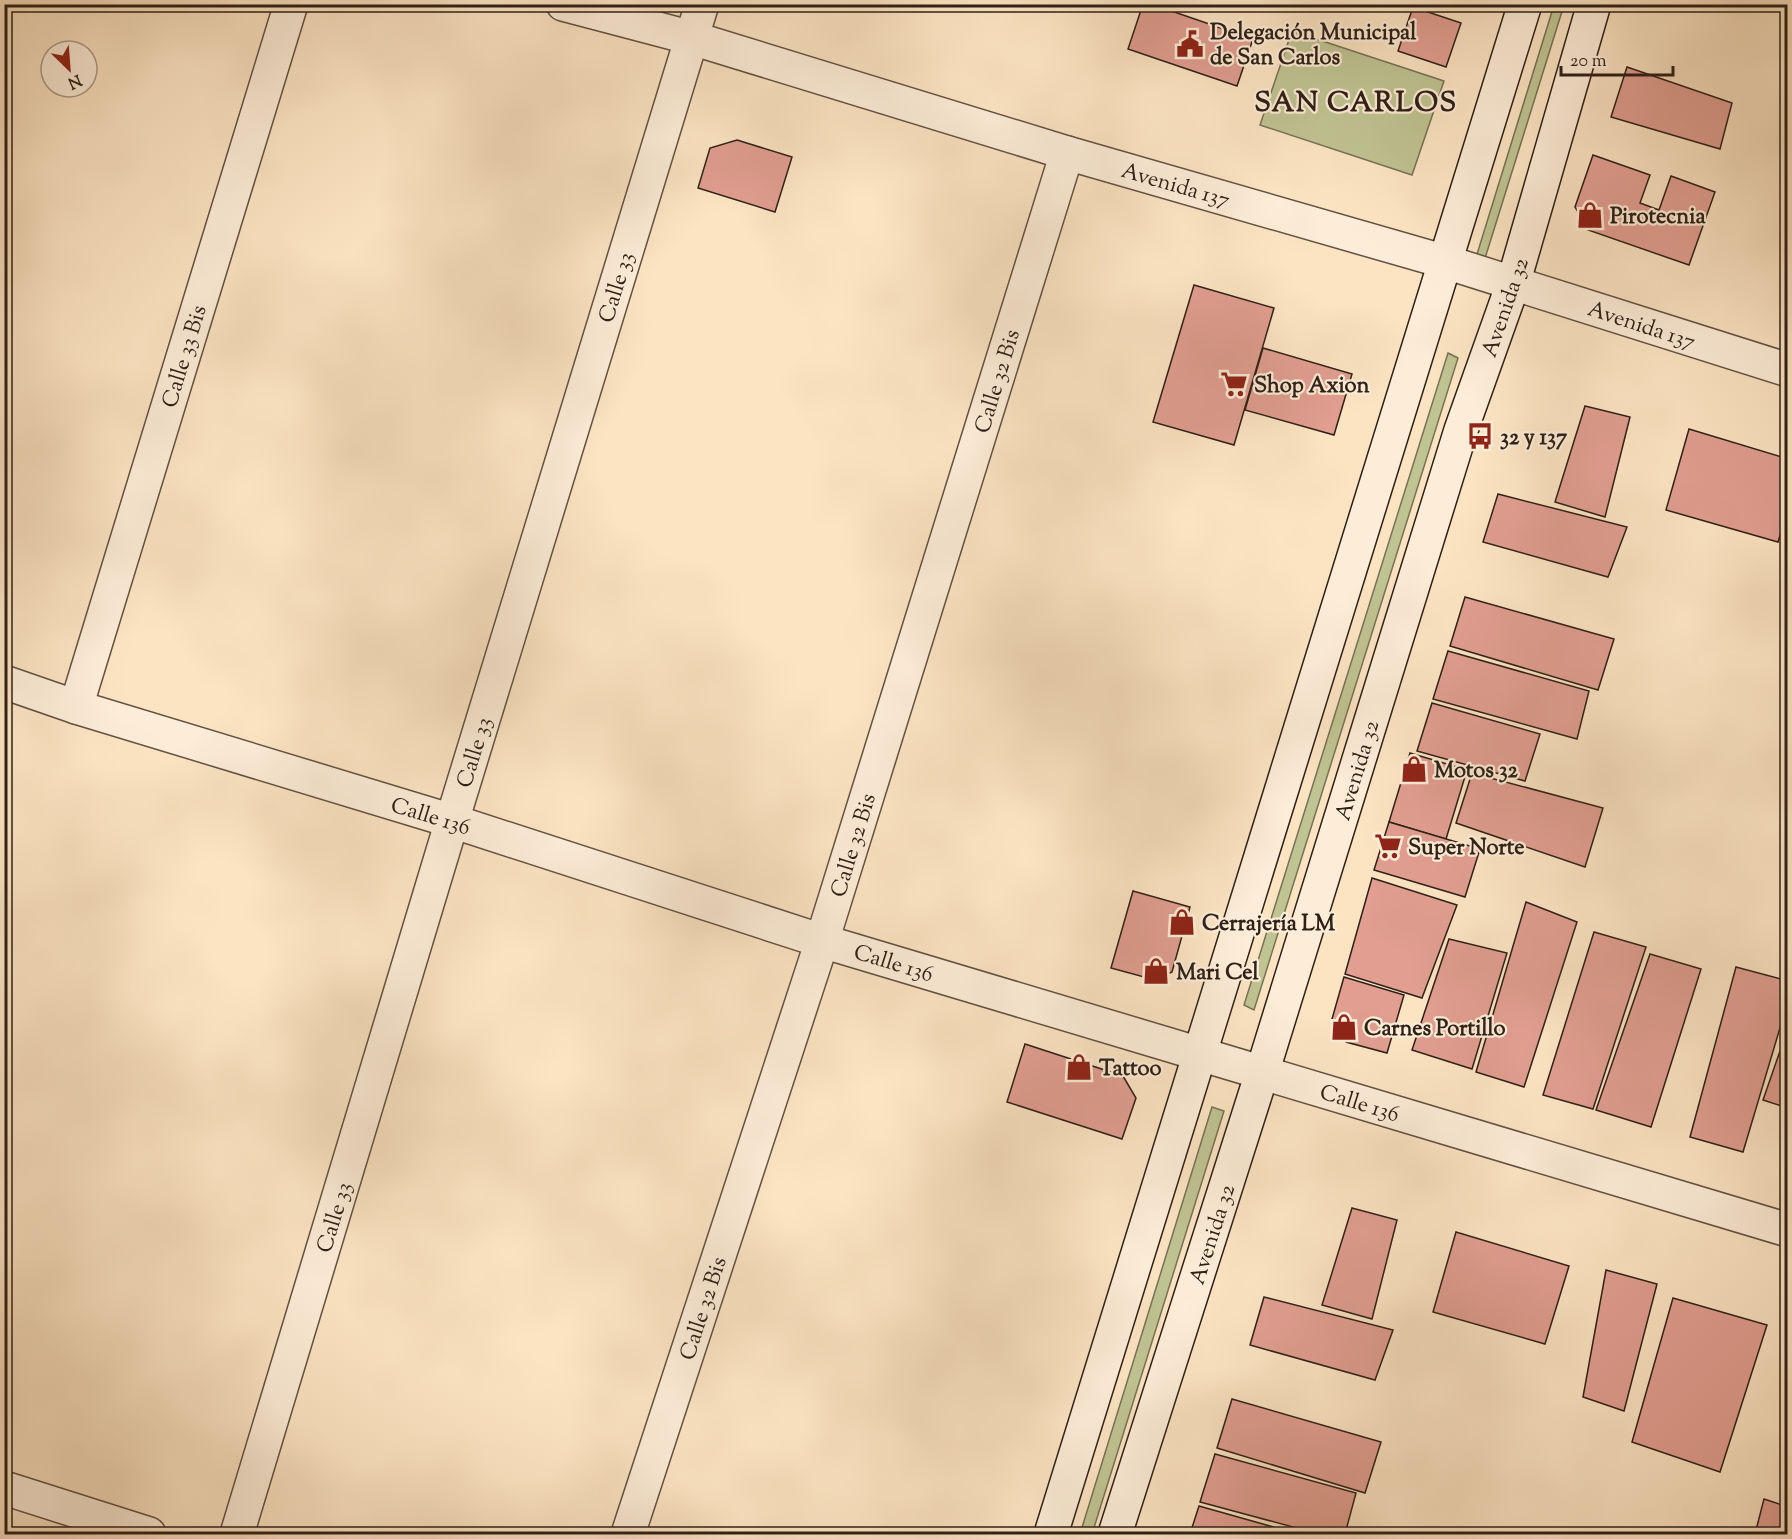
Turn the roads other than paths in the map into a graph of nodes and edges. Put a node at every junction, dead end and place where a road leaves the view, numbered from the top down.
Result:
1 (291, 4) edge
2 (563, 4) edge
3 (702, 4) edge
4 (1525, 4) edge
5 (1594, 4) edge
6 (692, 38) junction
7 (1067, 153) junction
8 (1446, 262) junction
9 (1513, 284) junction
10 (1788, 370) edge
11 (4, 682) edge
12 (76, 707) junction
13 (452, 821) junction
14 (822, 940) junction
15 (1200, 1054) junction
16 (1262, 1072) junction
17 (1788, 1230) edge
18 (4, 1488) edge
19 (149, 1534) edge
20 (237, 1534) edge
21 (628, 1534) edge
22 (1051, 1534) edge
23 (1115, 1534) edge

1 - 12 street, Calle 33 Bis
2 - 6 street, Avenida 137
3 - 6 street, Calle 33
4 - 8 street
5 - 9 street, Avenida 32
6 - 7 street, Avenida 137
6 - 13 street, Calle 33
7 - 8 street, Avenida 137
7 - 14 street, Calle 32 Bis
8 - 9 street, Avenida 137
8 - 15 street
9 - 10 street, Avenida 137
9 - 16 street, Avenida 32
11 - 12 street, Calle 136
12 - 13 street, Calle 136
13 - 14 street, Calle 136
13 - 20 street, Calle 33
14 - 15 street, Calle 136
14 - 21 street, Calle 32 Bis
15 - 16 street, Calle 136
15 - 22 street
16 - 17 street, Calle 136
16 - 23 street, Avenida 32
18 - 19 street

